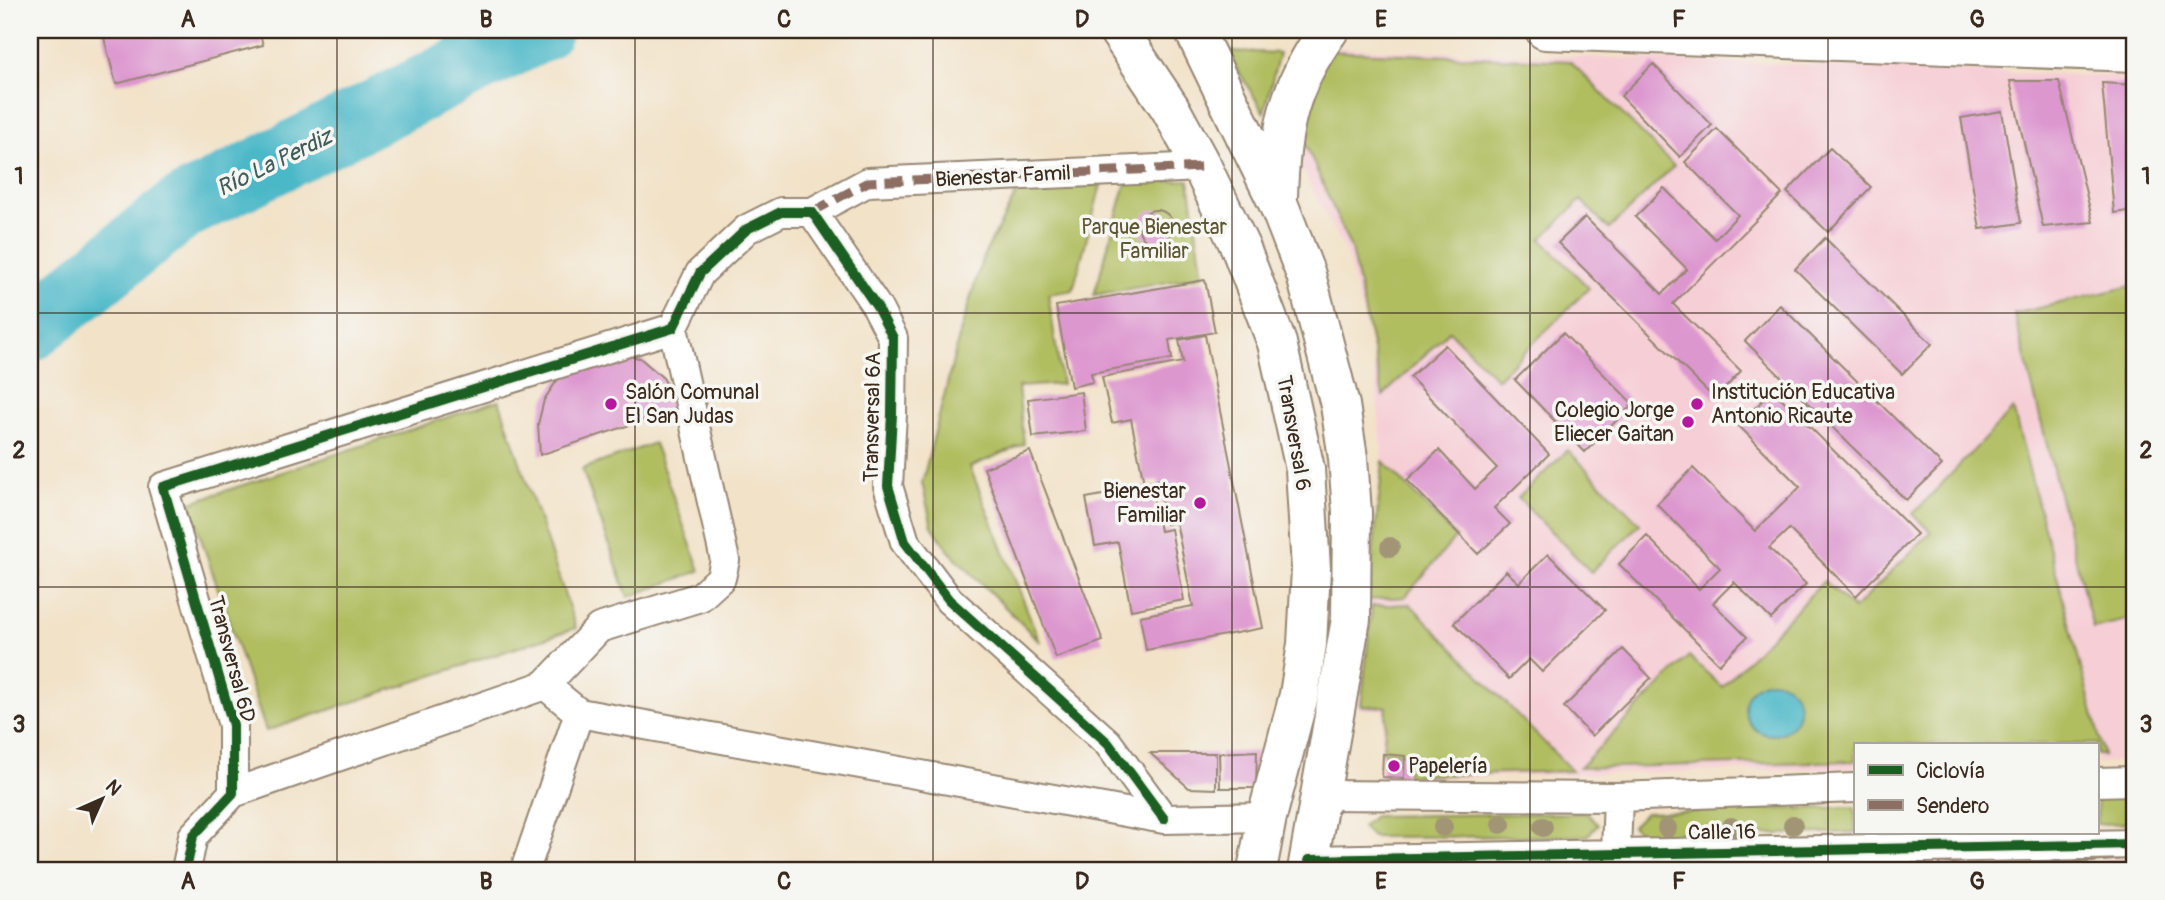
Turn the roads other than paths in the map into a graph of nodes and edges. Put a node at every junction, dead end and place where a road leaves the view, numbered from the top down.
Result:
1 (1118, 30) edge
2 (1194, 30) edge
3 (1329, 30) edge
4 (1545, 30) edge
5 (2135, 52) edge
6 (1202, 167) junction
7 (1278, 203) junction
8 (812, 212) junction
9 (673, 328) junction
10 (545, 685) junction
11 (579, 713) junction
12 (2135, 781) edge
13 (2098, 782) edge
14 (1854, 788) edge
15 (233, 793) junction
16 (1319, 796) junction
17 (1618, 797) junction
18 (1267, 817) junction
19 (1164, 819) junction
20 (2135, 844) edge
21 (1901, 850) edge
22 (1614, 861) edge
23 (1308, 865) edge
24 (186, 870) edge
25 (525, 870) edge
26 (1257, 870) edge

1 - 6 main road, Transversal 6
2 - 7 main road
3 - 7 main road
4 - 5 main road
6 - 8 street, Bienestar Famil
6 - 18 main road, Transversal 6
7 - 16 main road
8 - 9 street
8 - 19 street, Transversal 6A
9 - 10 street
9 - 15 street, Transversal 6D
10 - 11 street
10 - 15 street
11 - 19 street
11 - 25 street
12 - 13 street
14 - 17 street, Calle 16
15 - 24 street
16 - 17 street, Calle 16
16 - 23 main road
17 - 22 street
18 - 19 street
18 - 26 main road, Transversal 6
20 - 21 street, Calle 16
21 - 22 street, Calle 16
22 - 23 street, Calle 16

